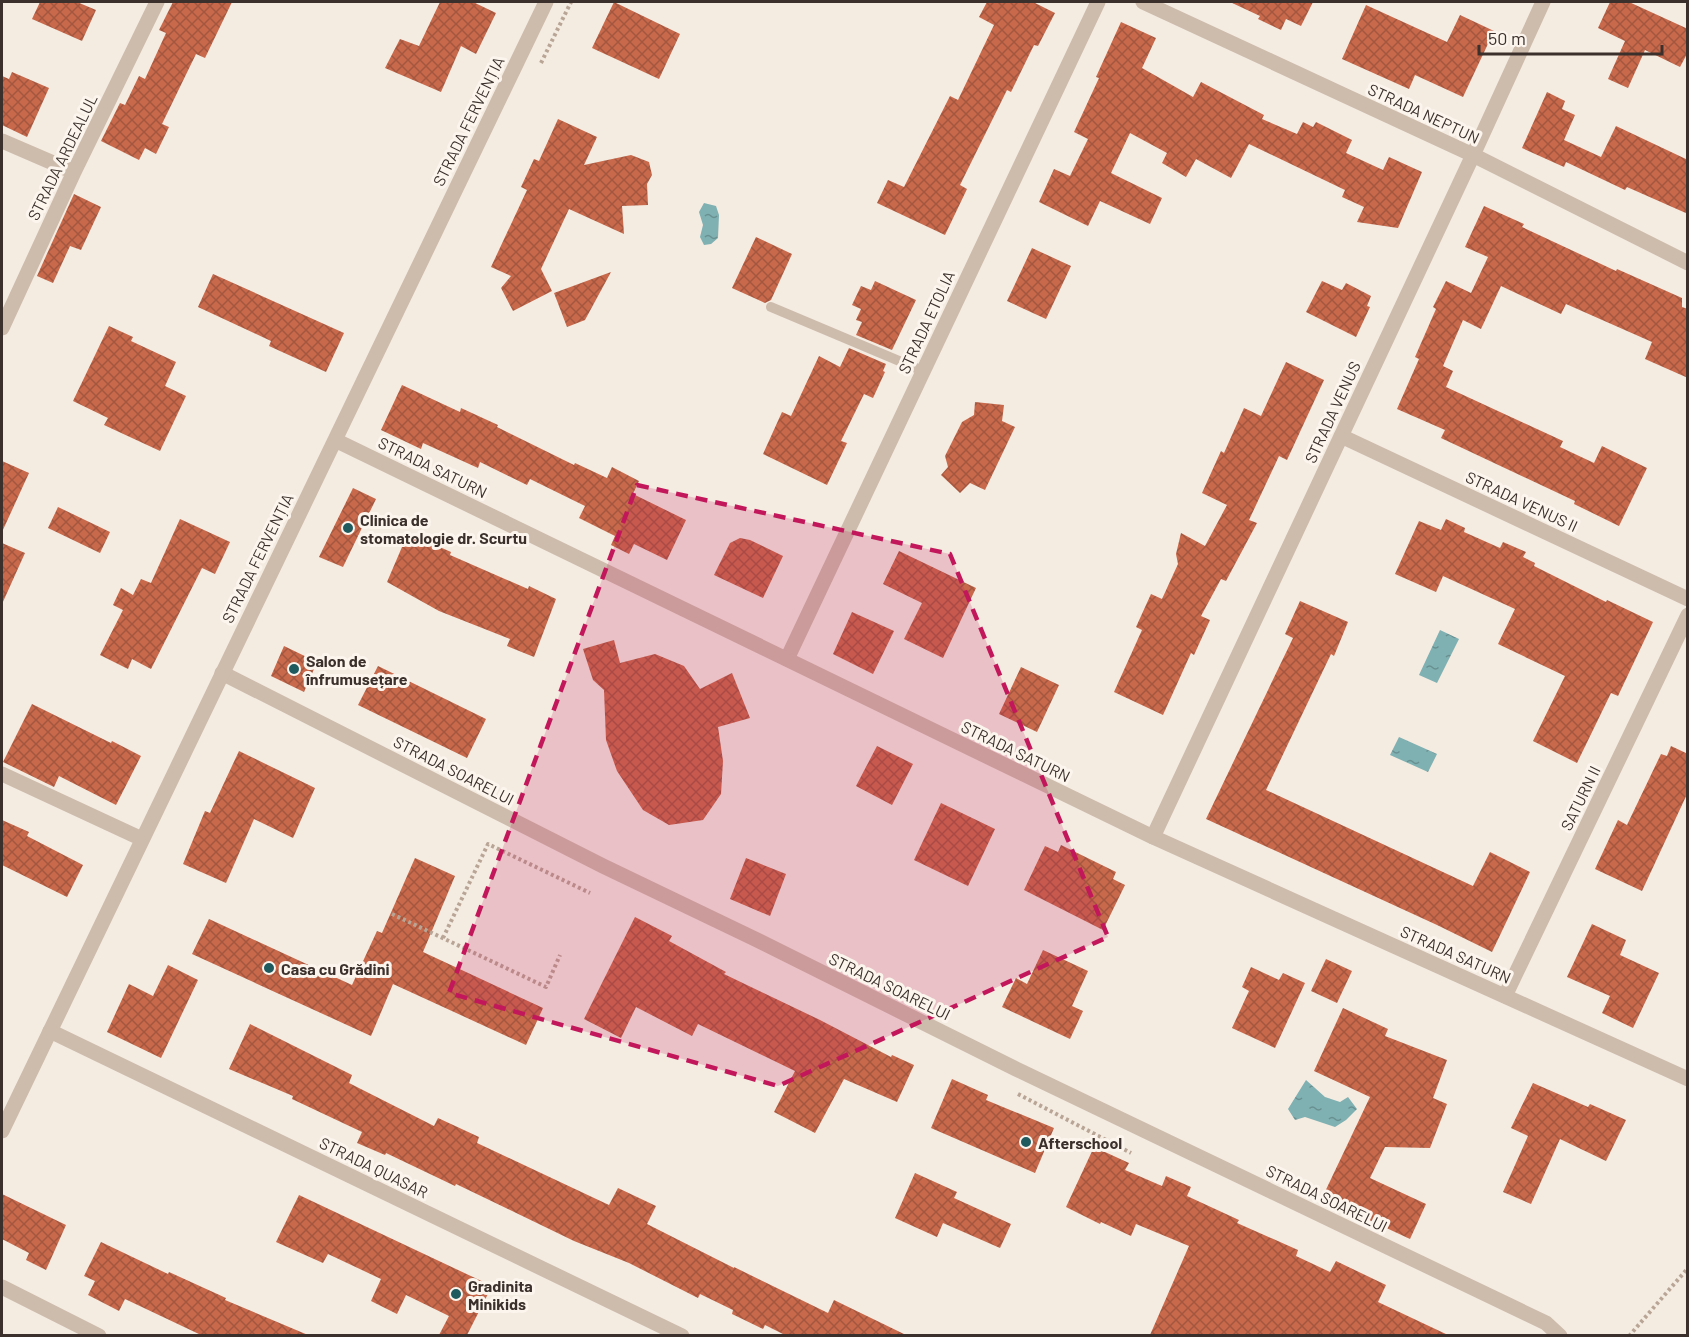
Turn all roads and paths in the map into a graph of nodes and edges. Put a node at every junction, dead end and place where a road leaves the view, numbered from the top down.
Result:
1 (157, 2) edge
2 (546, 2) edge
3 (1098, 2) edge
4 (1143, 2) edge
5 (1543, 2) edge
6 (2, 141) edge
7 (1473, 155) junction
8 (74, 172) junction
9 (1688, 263) edge
10 (771, 307) dead end
11 (2, 328) edge
12 (923, 371) junction
13 (1341, 436) junction
14 (335, 440) junction
15 (1688, 599) edge
16 (1688, 615) edge
17 (787, 659) junction
18 (222, 673) junction
19 (2, 774) edge
20 (1153, 837) junction
21 (142, 839) junction
22 (590, 893) dead end
23 (392, 914) dead end
24 (443, 938) junction
25 (560, 955) dead end
26 (1505, 996) junction
27 (50, 1031) junction
28 (1688, 1079) edge
29 (1008, 1089) dead end
30 (2, 1131) edge
31 (1131, 1153) dead end
32 (1688, 1268) edge
33 (2, 1287) edge
34 (99, 1335) edge
35 (682, 1335) edge
36 (1560, 1335) edge
37 (1629, 1335) edge

1 - 8 street, STRADA ARDEALUL
2 - 14 street, STRADA FERVENȚIA
3 - 12 street, STRADA ETOLIA
4 - 7 street, STRADA NEPTUN
5 - 7 street, STRADA VENUS
6 - 8 street
7 - 9 street, STRADA NEPTUN
7 - 13 street, STRADA VENUS
8 - 11 street, STRADA ARDEALUL
10 - 12 lane
12 - 17 street, STRADA ETOLIA
13 - 15 street, STRADA VENUS II
13 - 20 street, STRADA VENUS
14 - 17 street, STRADA SATURN
14 - 18 street, STRADA FERVENȚIA
16 - 26 street, SATURN II
17 - 20 street, STRADA SATURN
18 - 21 street, STRADA FERVENȚIA
18 - 36 street, STRADA SOARELUI
19 - 21 street
20 - 26 street, STRADA SATURN
21 - 27 street, STRADA FERVENȚIA
22 - 24 path
23 - 24 path
24 - 25 path
26 - 28 street, STRADA SATURN
27 - 30 street, STRADA FERVENȚIA
27 - 35 street, STRADA QUASAR
29 - 31 path
32 - 37 path
33 - 34 street

